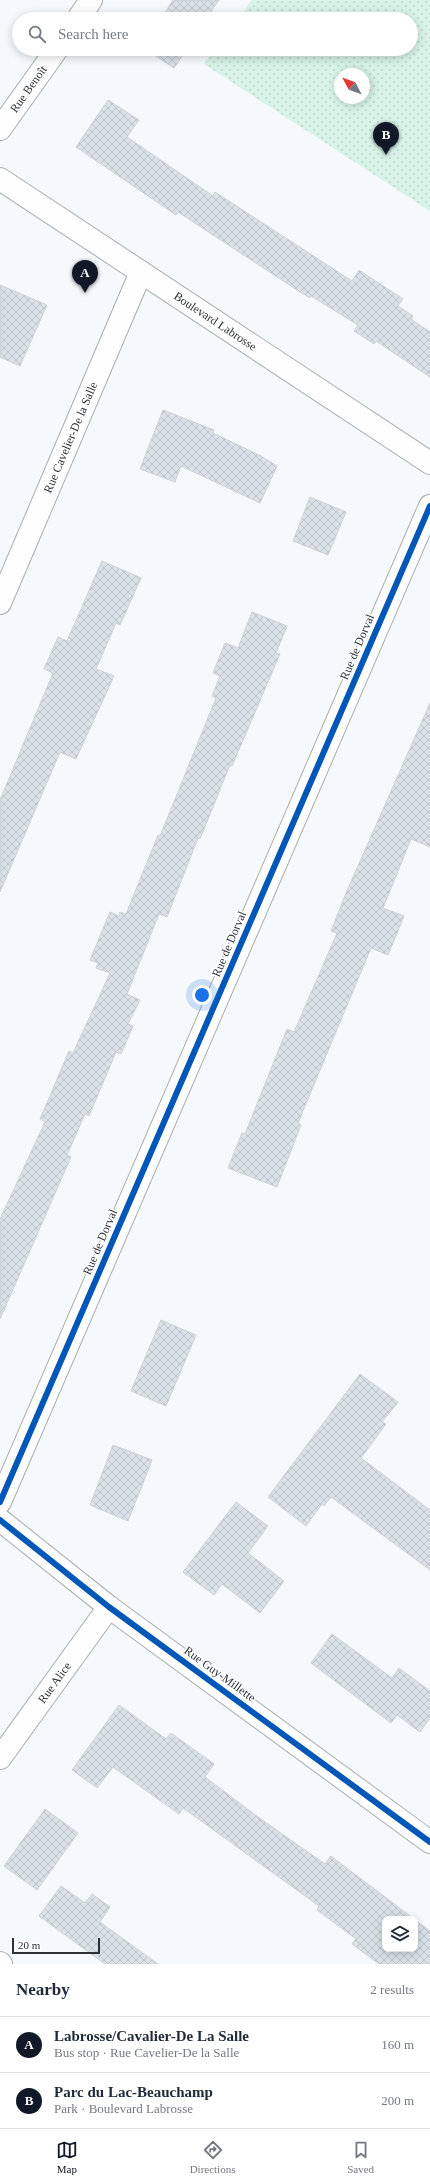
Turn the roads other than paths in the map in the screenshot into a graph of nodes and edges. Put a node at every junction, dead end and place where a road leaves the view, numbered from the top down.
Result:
1 (92, 0) edge
2 (83, 12) edge
3 (52, 56) edge
4 (0, 129) edge
5 (0, 179) edge
6 (141, 272) junction
7 (430, 463) edge
8 (430, 506) edge
9 (0, 603) edge
10 (0, 1502) edge
11 (0, 1520) edge
12 (109, 1607) junction
13 (0, 1758) edge
14 (430, 1842) edge

1 - 2 street
3 - 4 street, Rue Benoît
5 - 6 street, Boulevard Labrosse
6 - 7 street, Boulevard Labrosse
6 - 9 street, Rue Cavelier-De la Salle
8 - 10 street, Rue de Dorval
11 - 12 street, Rue Guy-Millette
12 - 13 street, Rue Alice
12 - 14 street, Rue Guy-Millette

